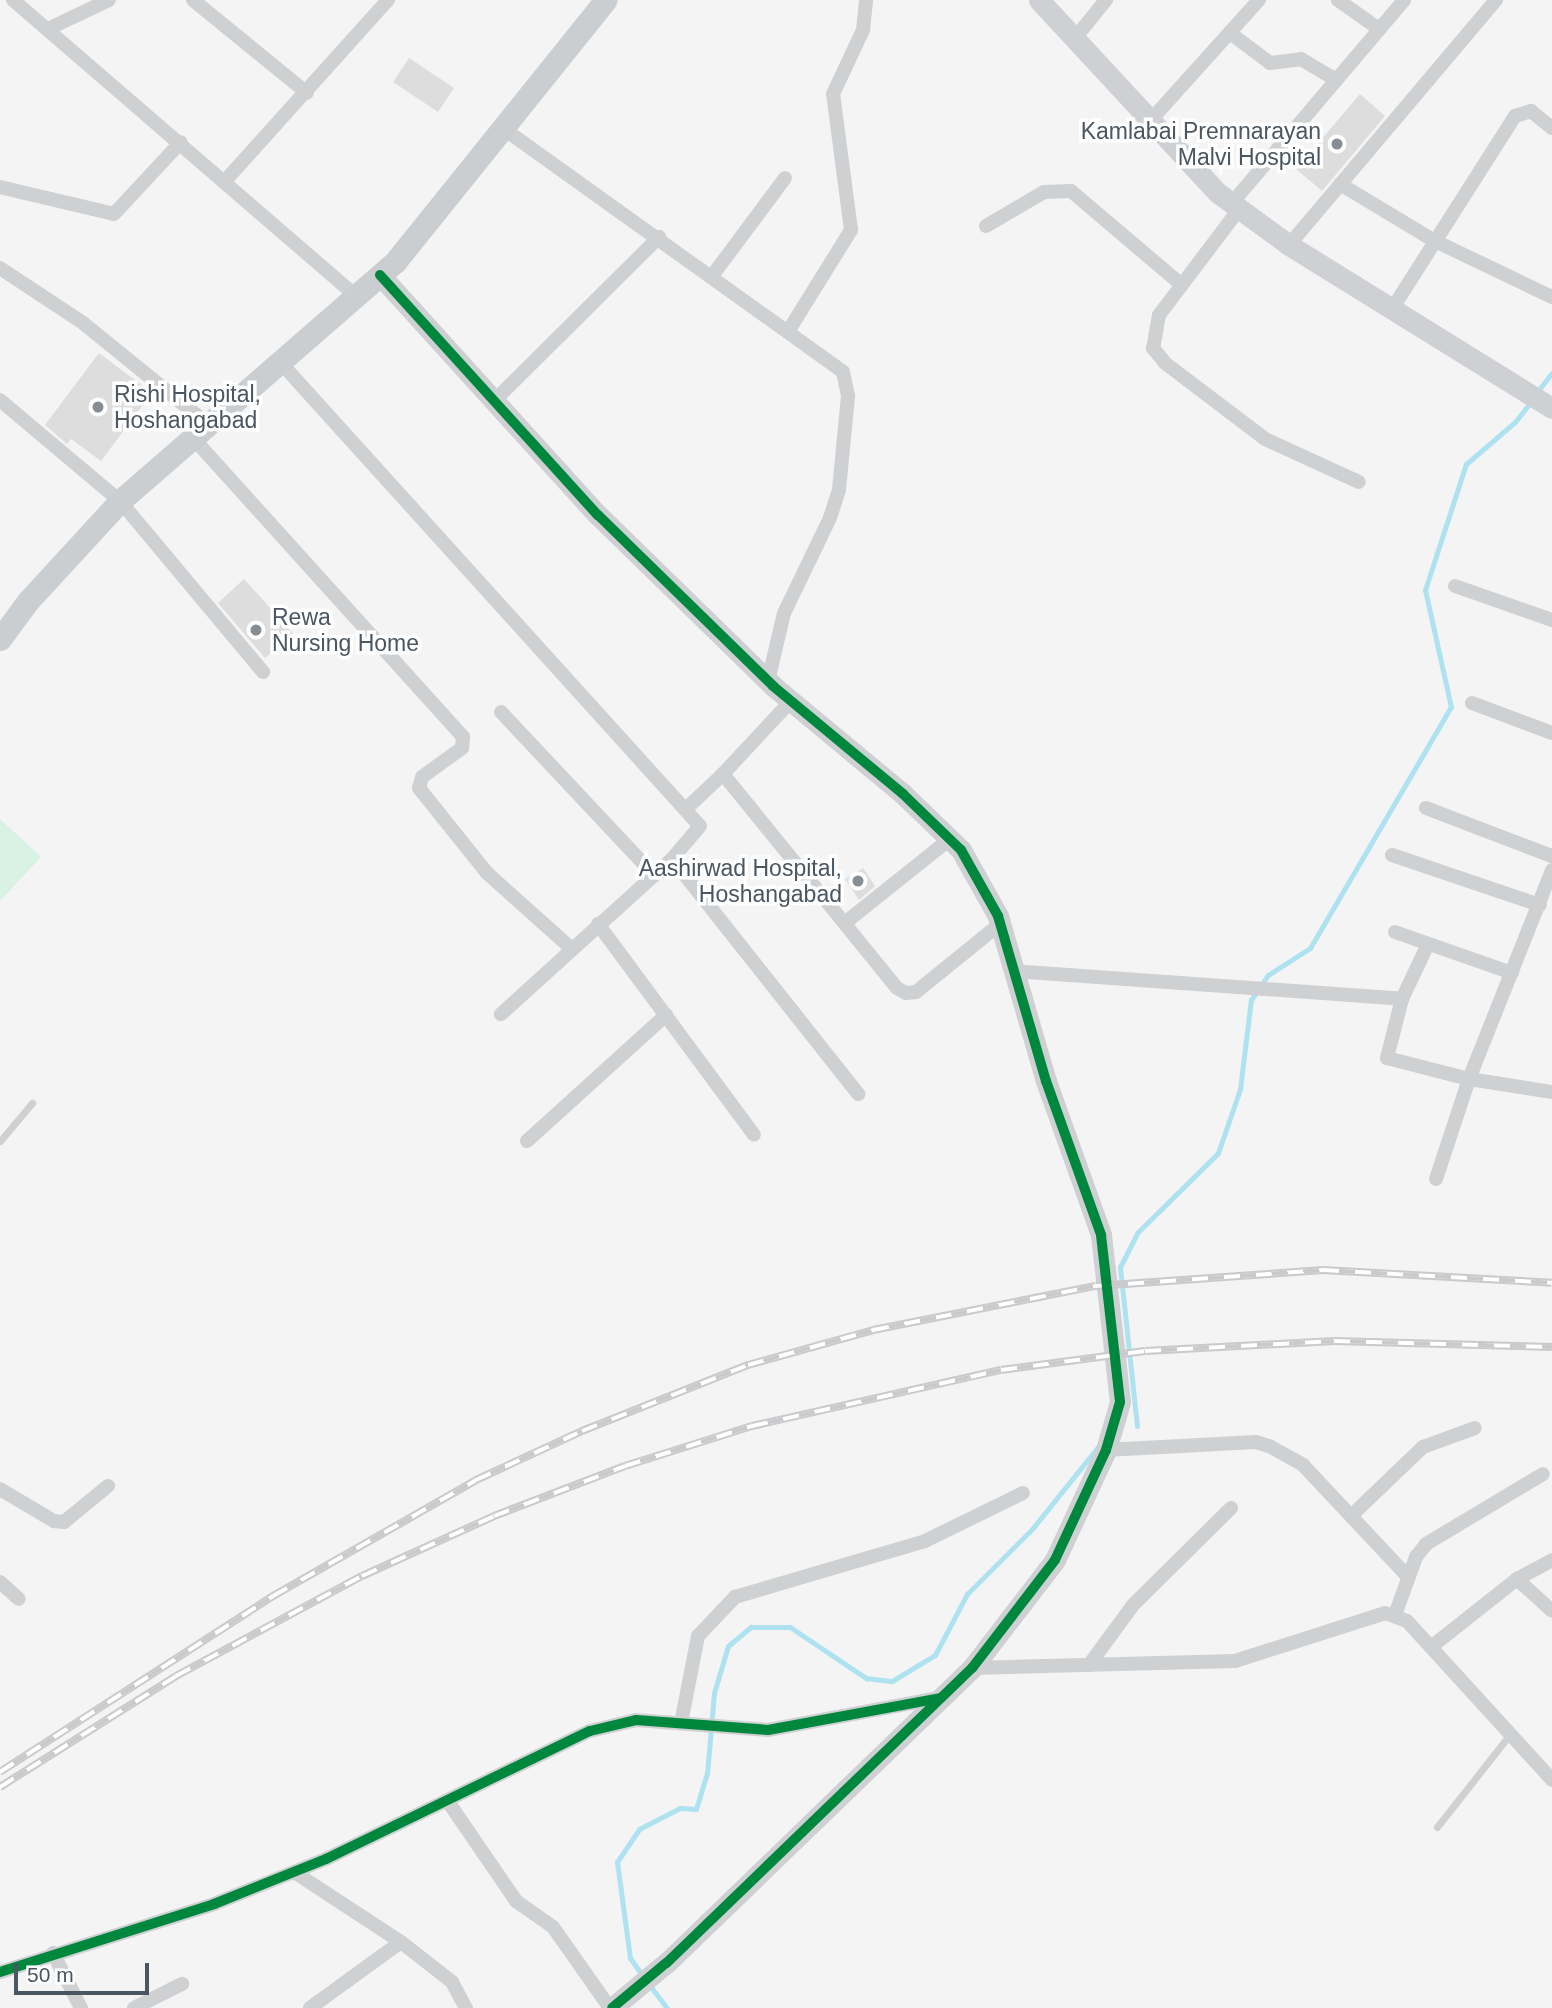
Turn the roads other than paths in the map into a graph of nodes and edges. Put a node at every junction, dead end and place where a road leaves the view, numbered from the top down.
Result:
1 (13, 0) edge
2 (109, 0) edge
3 (193, 0) edge
4 (388, 0) edge
5 (606, 0) edge
6 (866, 0) edge
7 (1040, 0) edge
8 (1106, 0) edge
9 (1259, 0) edge
10 (1338, 0) edge
11 (1404, 0) edge
12 (1496, 0) edge
13 (50, 28) junction
14 (1379, 29) junction
15 (1230, 33) junction
16 (1076, 37) junction
17 (1336, 80) junction
18 (307, 93) junction
19 (1150, 121) junction
20 (1552, 128) edge
21 (504, 129) junction
22 (181, 142) junction
23 (785, 178) dead end
24 (225, 181) junction
25 (1340, 184) junction
26 (0, 187) edge
27 (1236, 206) junction
28 (986, 226) dead end
29 (659, 237) junction
30 (1435, 241) junction
31 (1289, 245) junction
32 (0, 268) edge
33 (380, 275) junction
34 (712, 276) junction
35 (1182, 285) junction
36 (356, 296) junction
37 (1552, 297) edge
38 (1394, 306) junction
39 (789, 330) junction
40 (281, 363) junction
41 (0, 400) edge
42 (494, 401) junction
43 (1552, 408) edge
44 (201, 431) junction
45 (1359, 482) dead end
46 (120, 500) junction
47 (1455, 586) dead end
48 (1552, 620) edge
49 (0, 639) edge
50 (263, 672) dead end
51 (768, 681) junction
52 (791, 701) junction
53 (1472, 703) dead end
54 (500, 712) dead end
55 (1552, 733) edge
56 (723, 774) junction
57 (687, 808) junction
58 (1426, 808) dead end
59 (950, 839) junction
60 (1392, 855) dead end
61 (1552, 856) edge
62 (672, 859) junction
63 (1552, 870) edge
64 (654, 876) junction
65 (1539, 905) junction
66 (846, 922) junction
67 (598, 924) junction
68 (1000, 925) junction
69 (1395, 932) dead end
70 (1428, 944) junction
71 (572, 949) junction
72 (1014, 971) junction
73 (1512, 974) junction
74 (1402, 999) junction
75 (501, 1014) dead end
76 (666, 1015) junction
77 (1469, 1079) junction
78 (1552, 1092) edge
79 (858, 1094) dead end
80 (32, 1103) dead end
81 (754, 1135) dead end
82 (0, 1141) edge
83 (527, 1141) dead end
84 (1436, 1179) dead end
85 (1475, 1428) dead end
86 (1106, 1450) junction
87 (1544, 1474) dead end
88 (108, 1486) dead end
89 (0, 1489) edge
90 (1023, 1493) dead end
91 (1231, 1508) dead end
92 (1351, 1516) junction
93 (1552, 1560) edge
94 (1408, 1577) junction
95 (1517, 1579) junction
96 (0, 1582) edge
97 (19, 1599) dead end
98 (1552, 1612) edge
99 (1395, 1615) junction
100 (1432, 1647) junction
101 (1089, 1665) junction
102 (972, 1668) junction
103 (940, 1698) junction
104 (688, 1724) junction
105 (1511, 1732) junction
106 (1552, 1780) edge
107 (449, 1802) junction
108 (1437, 1827) dead end
109 (295, 1872) junction
110 (401, 1942) junction
111 (53, 1953) junction
112 (0, 1972) edge
113 (182, 1984) dead end
114 (615, 2005) edge
115 (76, 2006) edge
116 (134, 2008) edge
117 (310, 2008) edge
118 (466, 2008) edge

1 - 13 street
2 - 13 street
3 - 18 street
4 - 18 street
5 - 21 main road
6 - 39 street
7 - 16 street
8 - 16 street
9 - 15 street
10 - 14 street
11 - 14 street
12 - 25 street
13 - 22 street
14 - 17 street
15 - 17 street
15 - 19 street
16 - 19 street
17 - 27 street
18 - 24 street
19 - 27 street
20 - 30 street
21 - 29 street
21 - 33 main road
22 - 24 street
22 - 26 street
23 - 34 street
24 - 36 street
25 - 30 street
25 - 31 street
27 - 31 street
27 - 35 street
28 - 35 street
29 - 34 street
29 - 42 street
30 - 37 street
30 - 38 street
31 - 38 street
32 - 44 street
33 - 36 main road
33 - 42 street
34 - 39 street
35 - 45 street
36 - 40 main road
38 - 43 street
39 - 51 street
40 - 44 main road
40 - 57 street
41 - 46 street
42 - 51 street
44 - 46 main road
44 - 71 street
46 - 49 main road
46 - 50 street
47 - 48 street
51 - 52 street
52 - 56 street
52 - 59 street
53 - 55 street
54 - 64 street
56 - 57 street
56 - 66 street
57 - 62 street
58 - 61 street
59 - 66 street
59 - 68 street
60 - 65 street
62 - 64 street
62 - 79 street
63 - 65 street
64 - 67 street
65 - 73 street
66 - 68 street
67 - 71 street
67 - 76 street
68 - 72 street
69 - 70 street
70 - 73 street
70 - 74 street
71 - 75 street
72 - 74 street
72 - 86 street
73 - 77 street
74 - 77 street
76 - 81 street
76 - 83 street
77 - 78 street
77 - 84 street
80 - 82 lane
85 - 92 street
86 - 92 street
86 - 102 street
87 - 94 street
88 - 89 street
90 - 104 street
91 - 101 street
92 - 94 street
93 - 95 street
94 - 99 street
95 - 98 street
95 - 100 street
96 - 97 street
99 - 100 street
99 - 101 street
100 - 105 street
101 - 102 street
102 - 103 street
103 - 104 street
103 - 114 street
104 - 107 street
105 - 106 street
105 - 108 lane
107 - 109 street
107 - 114 street
109 - 110 street
109 - 111 street
110 - 117 street
110 - 118 street
111 - 112 street
111 - 115 street
113 - 116 street

